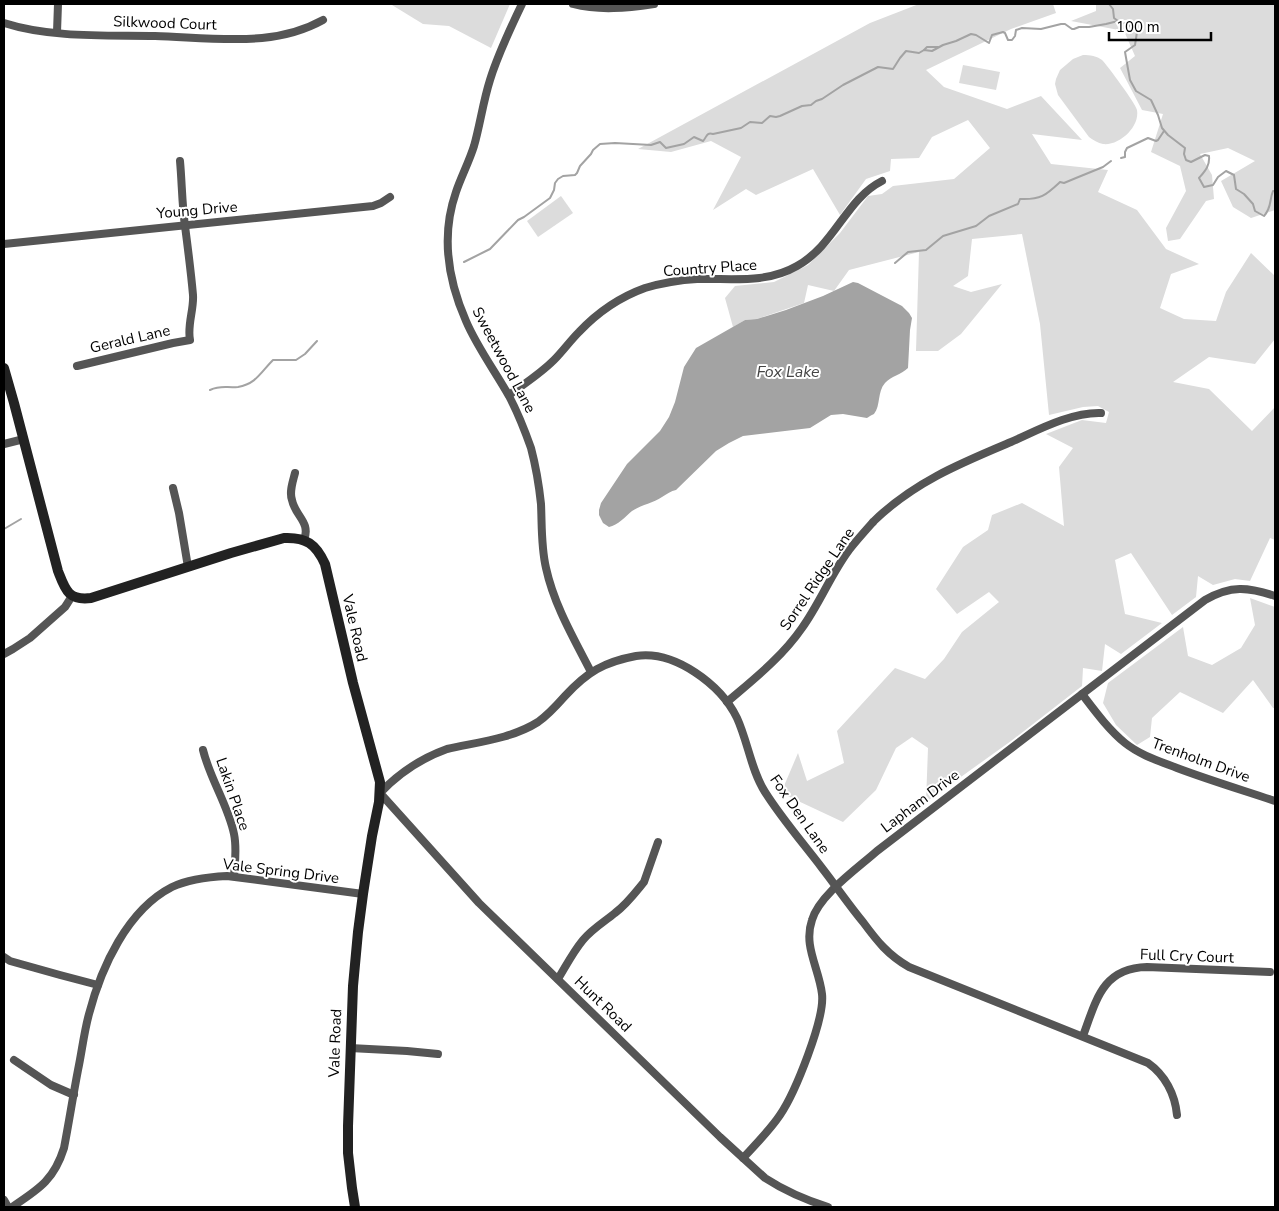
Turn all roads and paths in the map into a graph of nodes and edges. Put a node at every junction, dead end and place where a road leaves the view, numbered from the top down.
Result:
1 (58, 4) edge
2 (522, 4) edge
3 (573, 4) edge
4 (654, 4) edge
5 (323, 20) dead end
6 (4, 23) edge
7 (57, 32) junction
8 (180, 161) dead end
9 (882, 181) dead end
10 (390, 197) dead end
11 (185, 225) junction
12 (4, 244) edge
13 (77, 366) dead end
14 (4, 368) edge
15 (509, 395) junction
16 (1100, 413) dead end
17 (24, 439) junction
18 (4, 444) edge
19 (295, 473) dead end
20 (173, 488) dead end
21 (304, 540) junction
22 (188, 567) junction
23 (72, 596) junction
24 (1275, 596) edge
25 (4, 654) edge
26 (591, 672) junction
27 (1082, 694) junction
28 (727, 702) junction
29 (203, 750) dead end
30 (380, 793) junction
31 (1275, 801) edge
32 (658, 842) dead end
33 (234, 876) junction
34 (836, 887) junction
35 (363, 894) junction
36 (4, 957) edge
37 (1270, 972) dead end
38 (558, 979) junction
39 (98, 985) junction
40 (1083, 1036) junction
41 (350, 1048) junction
42 (438, 1054) dead end
43 (14, 1060) dead end
44 (74, 1095) junction
45 (1177, 1116) dead end
46 (744, 1158) junction
47 (4, 1200) edge
48 (8, 1207) edge
49 (12, 1207) edge
50 (355, 1207) edge
51 (828, 1207) edge

1 - 7 street
2 - 15 street, Sweetwood Lane
3 - 4 street
5 - 7 street, Silkwood Court
6 - 7 street, Silkwood Court
8 - 11 street, Gerald Lane
9 - 15 street, Country Place
10 - 11 street, Young Drive
11 - 12 street, Young Drive
11 - 13 street, Gerald Lane
14 - 17 main road
15 - 26 street, Sweetwood Lane
16 - 28 street, Sorrel Ridge Lane
17 - 18 street
17 - 23 main road
19 - 21 street
20 - 22 street
21 - 22 main road
21 - 30 main road, Vale Road
22 - 23 main road
23 - 25 street
24 - 27 street, Lapham Drive
26 - 28 street, Fox Den Lane
26 - 30 street, Fox Den Lane
27 - 31 street, Trenholm Drive
27 - 34 street, Lapham Drive
28 - 34 street, Fox Den Lane
29 - 33 street, Lakin Place
30 - 35 main road, Vale Road
30 - 38 street, Hunt Road
32 - 38 street
33 - 35 street, Vale Spring Drive
33 - 39 street, Vale Spring Drive
34 - 40 street, Fox Den Lane
34 - 46 street, Lapham Drive
35 - 41 main road, Vale Road
36 - 39 street
37 - 40 street, Full Cry Court
38 - 46 street, Hunt Road
39 - 44 street, Vale Spring Drive
40 - 45 street, Fox Den Lane
41 - 42 street
41 - 50 main road, Vale Road
43 - 44 street
44 - 49 street, Vale Spring Drive
46 - 51 street, Hunt Road
47 - 48 street

